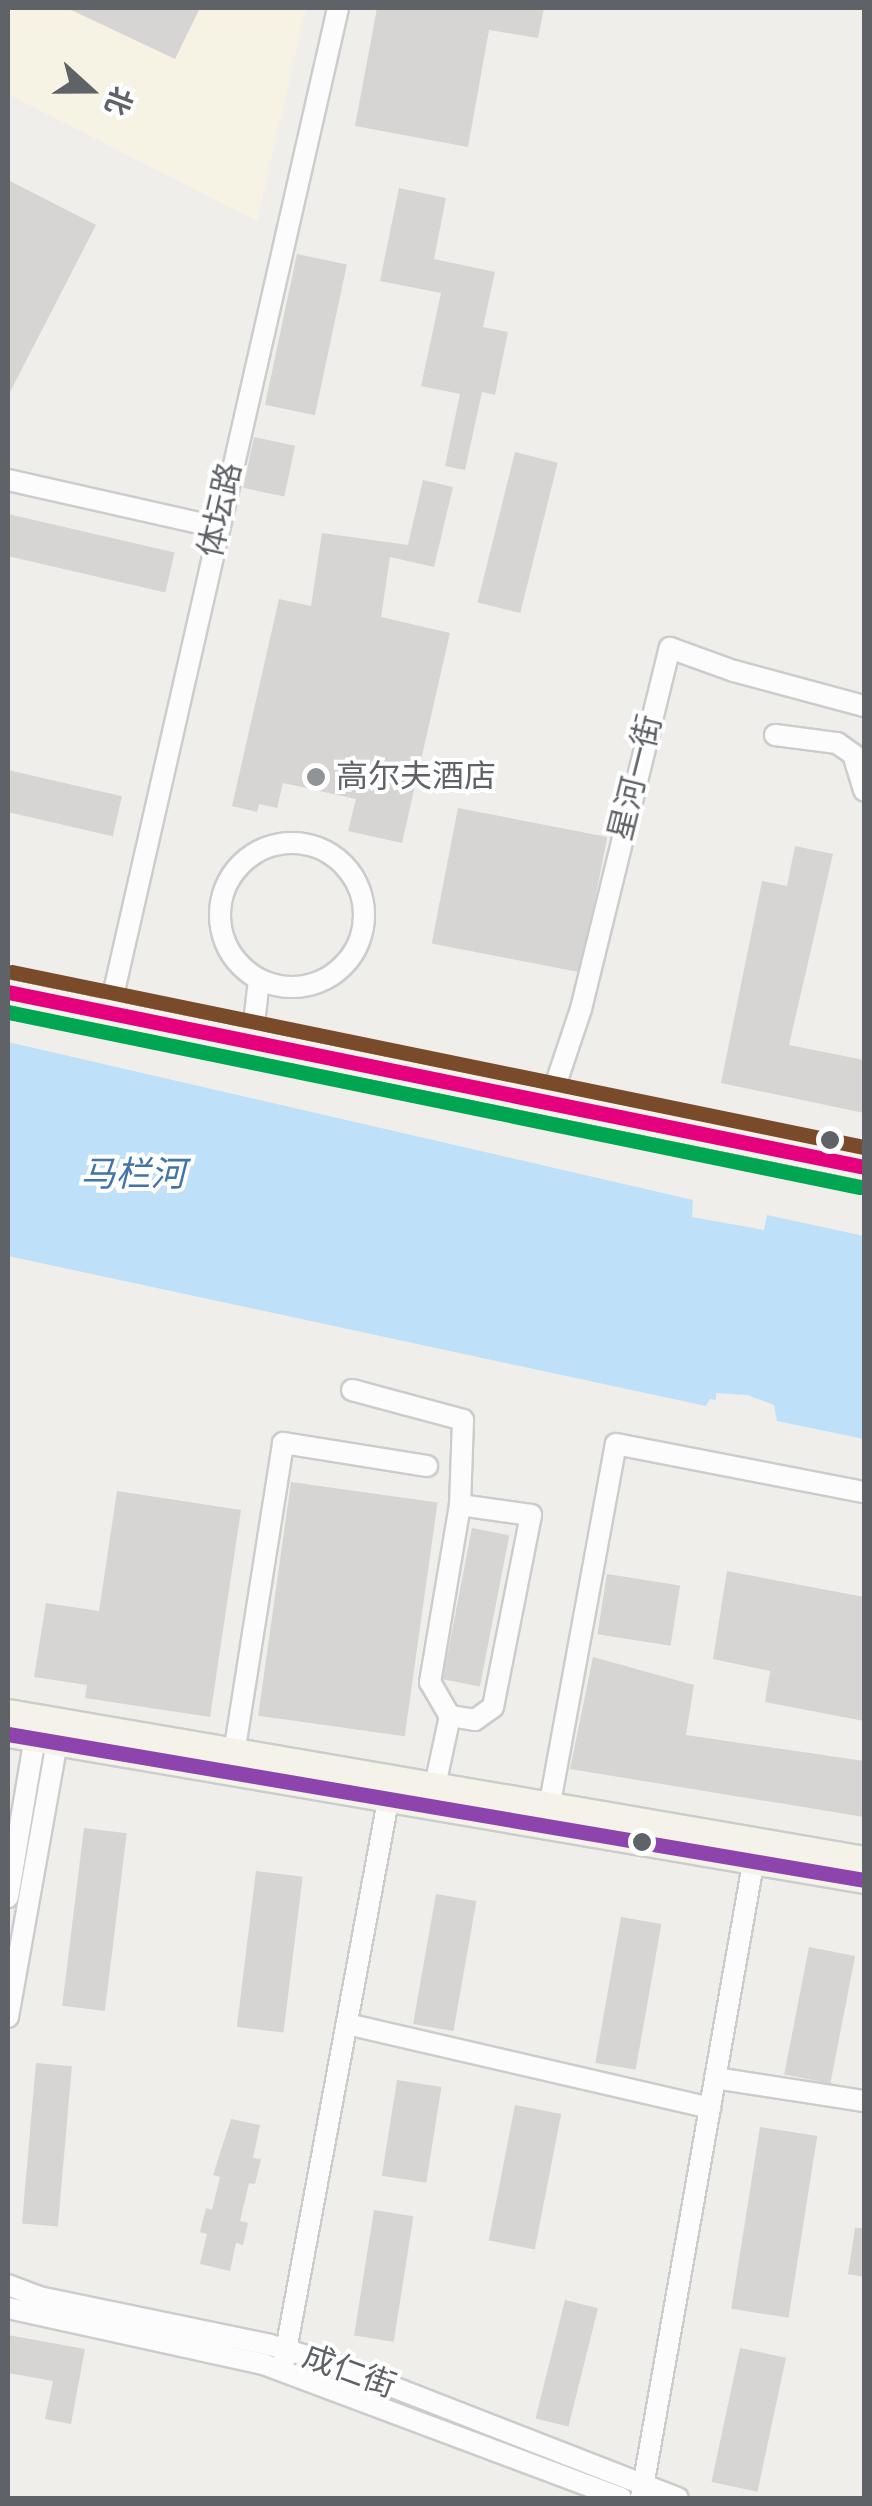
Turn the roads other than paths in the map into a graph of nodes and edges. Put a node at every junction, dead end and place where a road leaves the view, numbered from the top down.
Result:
1 (338, 8) edge
2 (8, 480) edge
3 (216, 527) junction
4 (864, 706) edge
5 (775, 735) dead end
6 (864, 790) edge
7 (260, 980) junction
8 (8, 992) edge
9 (108, 1013) junction
10 (252, 1041) junction
11 (550, 1104) junction
12 (864, 1167) edge
13 (352, 1390) dead end
14 (427, 1466) dead end
15 (864, 1492) edge
16 (460, 1505) junction
17 (8, 1712) edge
18 (450, 1716) junction
19 (48, 1733) junction
20 (8, 1734) edge
21 (233, 1762) junction
22 (390, 1789) junction
23 (433, 1796) junction
24 (547, 1815) junction
25 (755, 1851) junction
26 (864, 1859) edge
27 (864, 1880) edge
28 (8, 1896) edge
29 (8, 2017) edge
30 (346, 2024) junction
31 (715, 2078) junction
32 (864, 2102) edge
33 (710, 2108) junction
34 (8, 2285) edge
35 (8, 2308) edge
36 (284, 2360) junction
37 (642, 2492) edge
38 (622, 2498) edge
39 (678, 2498) edge

1 - 3 street, 体坛路
2 - 3 street
3 - 9 street, 体坛路
4 - 11 street, 星河一街
5 - 6 street
7 - 7 street
7 - 10 street
8 - 9 main road
9 - 10 main road
10 - 11 main road
11 - 12 main road
13 - 16 street
14 - 21 street
15 - 24 street
16 - 18 street
16 - 18 street
17 - 19 main road
18 - 23 street
19 - 20 main road
19 - 21 main road
19 - 28 street
19 - 29 street
21 - 22 main road
22 - 23 main road
22 - 30 street
23 - 24 main road
24 - 25 main road
25 - 26 main road
25 - 27 main road
25 - 31 street
30 - 33 street
30 - 36 street
31 - 32 street
31 - 33 street
33 - 37 street
34 - 36 street, 成仁街
35 - 36 street, 成仁街
36 - 37 street, 成仁街
36 - 38 street, 成仁街
37 - 39 street, 成仁街

